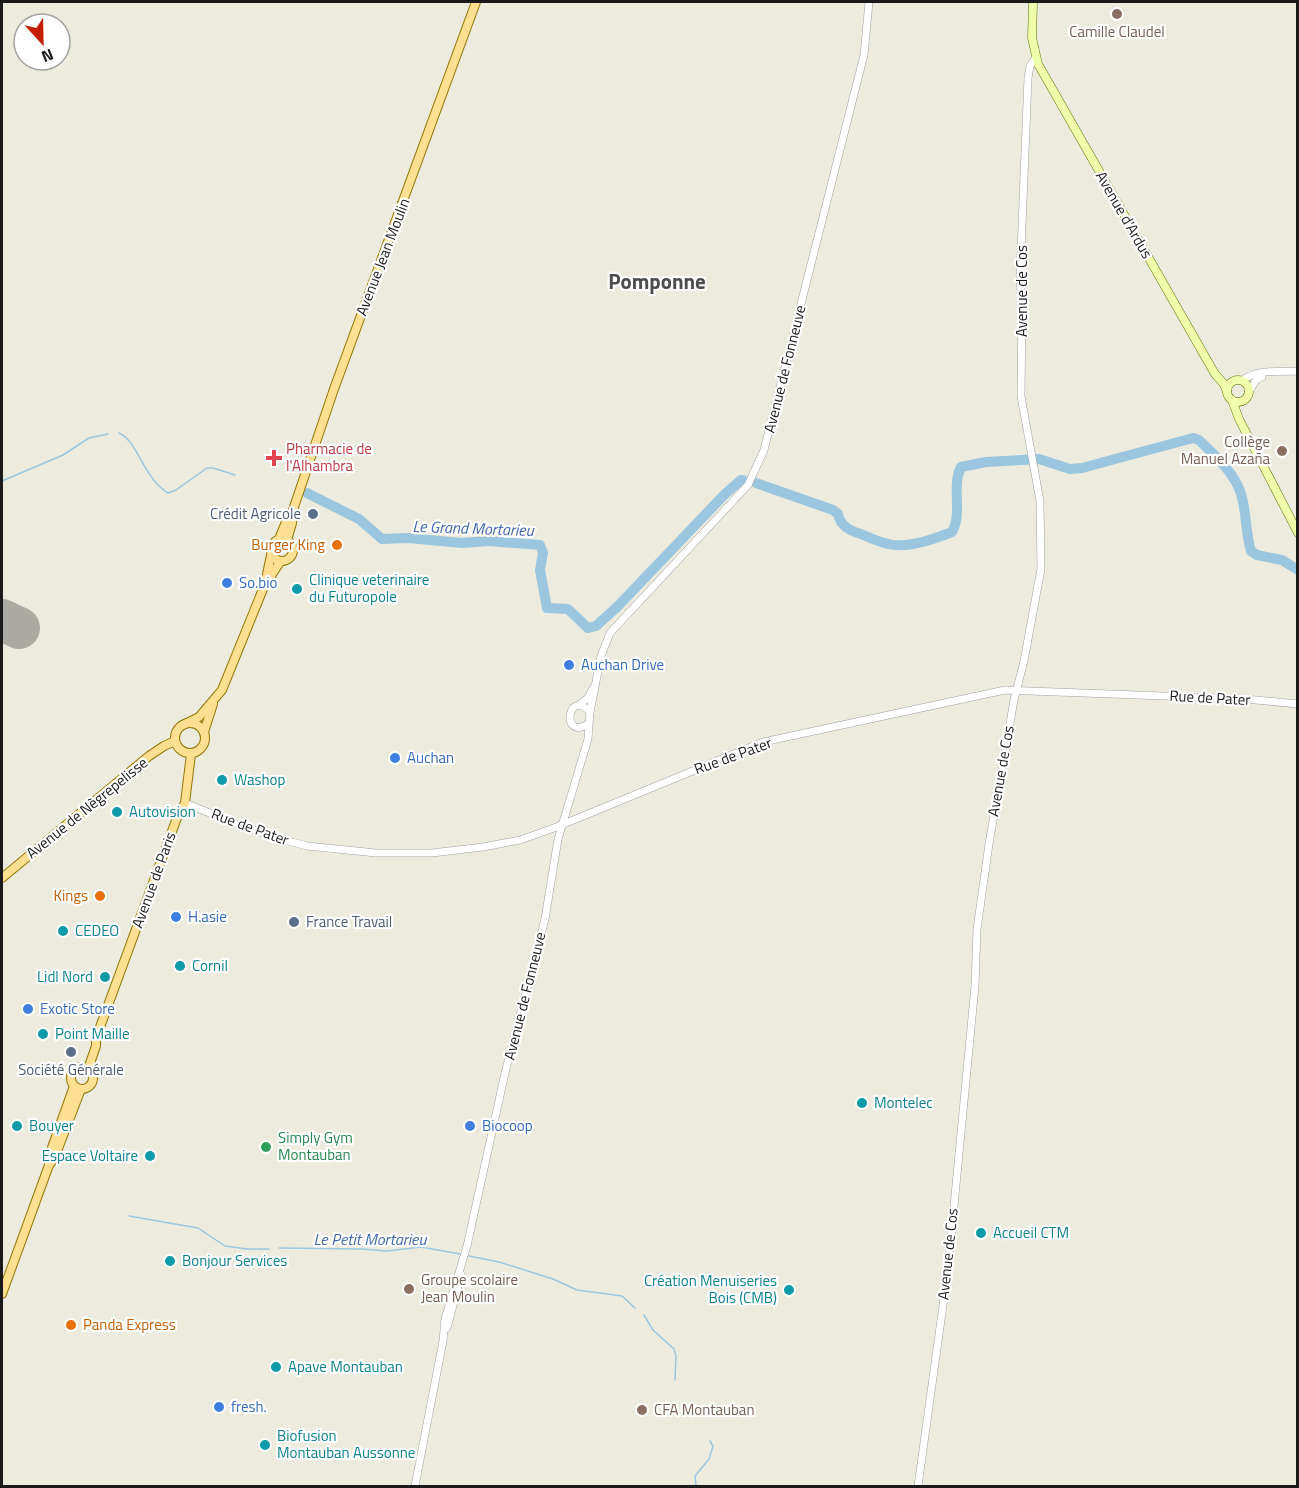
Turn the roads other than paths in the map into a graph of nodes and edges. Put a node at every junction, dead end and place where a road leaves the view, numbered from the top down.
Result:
1 (476, 2) edge
2 (869, 2) edge
3 (1033, 2) edge
4 (1035, 59) junction
5 (1214, 370) junction
6 (1298, 371) edge
7 (1275, 373) junction
8 (1240, 380) junction
9 (1250, 390) junction
10 (1227, 392) junction
11 (1247, 398) junction
12 (1233, 400) junction
13 (1242, 423) junction
14 (1298, 533) edge
15 (283, 540) junction
16 (271, 555) junction
17 (280, 562) junction
18 (265, 585) junction
19 (596, 683) junction
20 (1016, 690) junction
21 (214, 701) junction
22 (1298, 704) edge
23 (579, 705) junction
24 (590, 712) junction
25 (588, 724) junction
26 (183, 725) junction
27 (575, 727) junction
28 (204, 732) junction
29 (175, 741) junction
30 (586, 746) junction
31 (191, 754) junction
32 (184, 802) junction
33 (562, 825) junction
34 (2, 878) edge
35 (84, 1068) junction
36 (78, 1088) junction
37 (2, 1294) edge
38 (415, 1486) edge
39 (918, 1486) edge

1 - 15 main road, Avenue Jean Moulin
2 - 19 street, Avenue de Fonneuve
3 - 4 main road
4 - 5 main road, Avenue d'Ardus
4 - 20 street, Avenue de Cos
5 - 8 main road
5 - 10 main road, Avenue d'Ardus
6 - 7 street
7 - 8 street
7 - 9 street
8 - 9 main road
8 - 10 main road
9 - 11 main road
10 - 12 main road
11 - 12 main road
11 - 13 main road
12 - 13 main road
13 - 14 main road
15 - 16 main road
15 - 17 main road
16 - 17 main road
16 - 18 main road
17 - 18 main road
18 - 21 main road
19 - 23 street, Avenue de Fonneuve
19 - 24 street, Avenue de Fonneuve
20 - 22 street, Rue de Pater
20 - 33 street, Rue de Pater
20 - 39 street, Avenue de Cos
21 - 26 main road
21 - 28 main road
23 - 24 street
23 - 27 street, Avenue de Fonneuve
24 - 25 street, Avenue de Fonneuve
25 - 27 street
25 - 30 street, Avenue de Fonneuve
26 - 28 main road
26 - 29 main road
27 - 30 street
28 - 31 main road
29 - 31 main road
29 - 34 main road, Avenue de Nègrepelisse
30 - 33 street, Avenue de Fonneuve
31 - 32 main road, Avenue de Paris
32 - 33 street, Rue de Pater
32 - 35 main road, Avenue de Paris
33 - 38 street, Avenue de Fonneuve
35 - 36 main road
35 - 36 main road
36 - 37 main road

